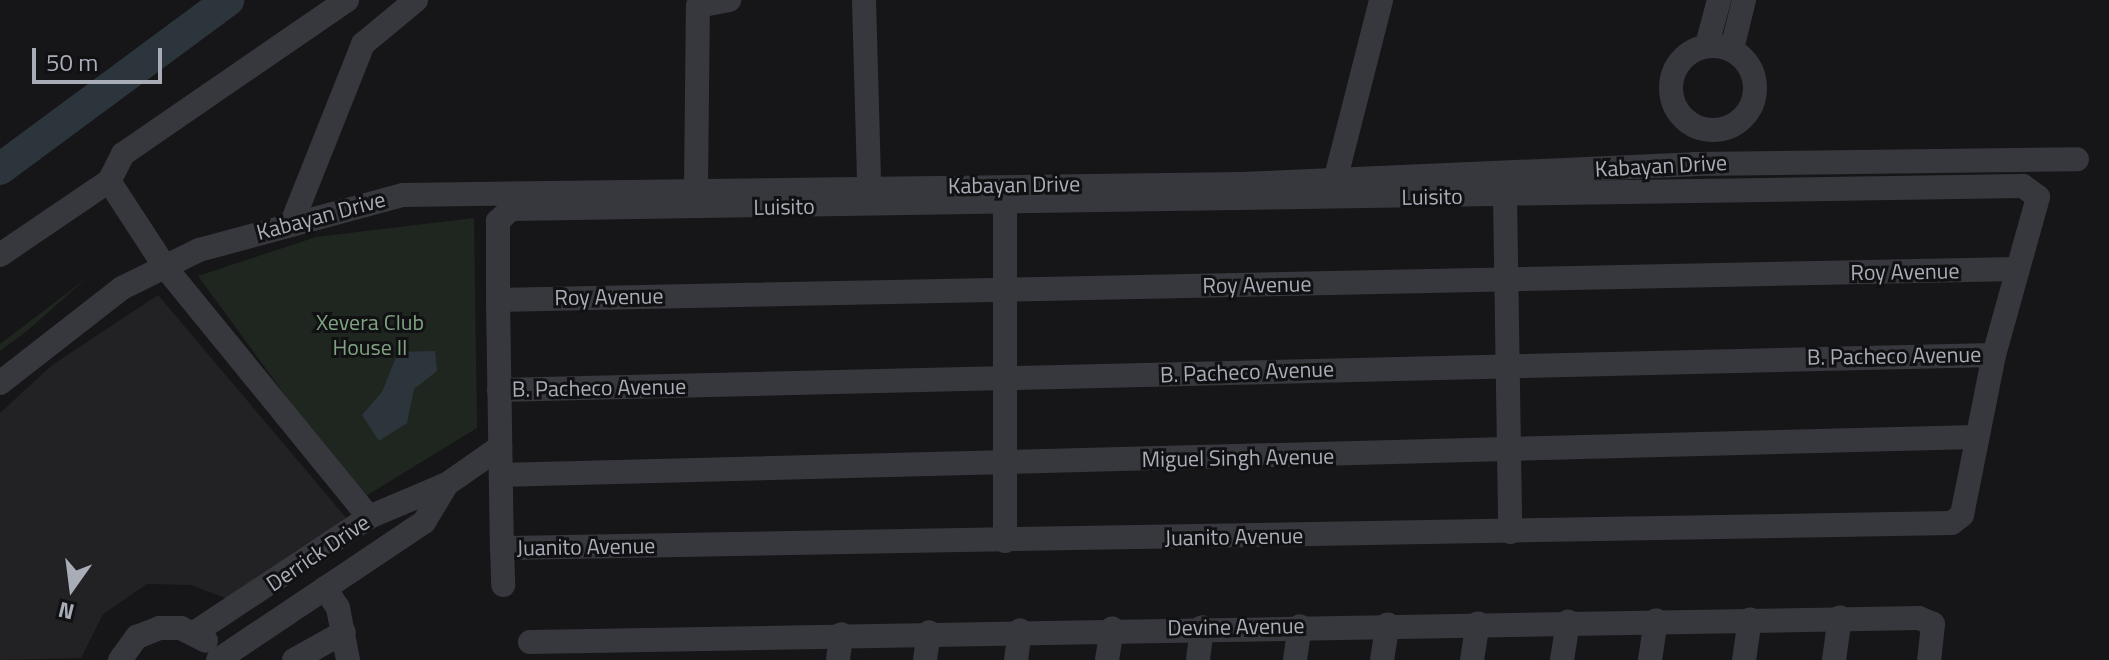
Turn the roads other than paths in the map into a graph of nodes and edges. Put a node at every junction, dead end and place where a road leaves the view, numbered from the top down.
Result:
1 (347, 0) edge
2 (416, 0) edge
3 (729, 0) edge
4 (864, 0) edge
5 (1381, 0) edge
6 (1719, 0) edge
7 (1744, 0) edge
8 (1707, 45) junction
9 (1732, 49) junction
10 (1701, 129) junction
11 (2077, 159) dead end
12 (1694, 164) junction
13 (109, 181) junction
14 (1335, 181) junction
15 (869, 184) junction
16 (696, 188) junction
17 (1690, 193) junction
18 (1505, 196) junction
19 (1005, 203) junction
20 (291, 225) junction
21 (0, 255) edge
22 (165, 267) junction
23 (2017, 269) junction
24 (1506, 281) junction
25 (1004, 290) junction
26 (498, 300) junction
27 (1994, 355) junction
28 (1505, 363) junction
29 (1006, 380) junction
30 (0, 383) edge
31 (499, 390) junction
32 (1976, 437) junction
33 (500, 447) junction
34 (1508, 452) junction
35 (1003, 462) junction
36 (501, 475) junction
37 (447, 484) junction
38 (1962, 515) joint
39 (369, 517) junction
40 (1510, 532) junction
41 (1005, 541) junction
42 (502, 548) junction
43 (503, 585) dead end
44 (325, 588) junction
45 (1840, 617) junction
46 (1750, 619) junction
47 (1656, 620) junction
48 (1568, 621) junction
49 (1478, 623) junction
50 (1388, 624) junction
51 (1300, 626) junction
52 (1202, 627) junction
53 (1112, 628) junction
54 (1020, 630) junction
55 (344, 632) junction
56 (929, 632) junction
57 (194, 633) junction
58 (841, 634) junction
59 (530, 642) dead end
60 (747, 648) edge
61 (658, 649) edge
62 (570, 650) edge
63 (120, 660) edge
64 (218, 660) edge
65 (294, 660) edge
66 (348, 660) edge
67 (838, 660) edge
68 (925, 660) edge
69 (1016, 660) edge
70 (1107, 660) edge
71 (1198, 660) edge
72 (1295, 660) edge
73 (1382, 660) edge
74 (1472, 660) edge
75 (1562, 660) edge
76 (1650, 660) edge
77 (1744, 660) edge
78 (1834, 660) edge
79 (1929, 660) edge

1 - 13 street
2 - 20 street
3 - 16 street
4 - 15 street
5 - 14 street
6 - 8 street
7 - 9 street
8 - 9 street
8 - 10 street
9 - 10 street
10 - 12 street
11 - 12 street, Kabayan Drive
12 - 14 street, Kabayan Drive
12 - 17 street
13 - 21 street
13 - 22 street
14 - 15 street, Kabayan Drive
15 - 16 street, Kabayan Drive
16 - 20 street, Kabayan Drive
17 - 18 street, Luisito
17 - 23 street, Luisito
18 - 19 street, Luisito
18 - 24 street
19 - 25 street
19 - 26 street, Luisito
20 - 22 street, Kabayan Drive
22 - 30 street, Kabayan Drive
22 - 39 street
23 - 24 street, Roy Avenue
23 - 27 street, Luisito
24 - 25 street, Roy Avenue
24 - 28 street
25 - 26 street, Roy Avenue
25 - 29 street
26 - 31 street
27 - 28 street, B. Pacheco Avenue
27 - 32 street, Luisito
28 - 29 street, B. Pacheco Avenue
28 - 34 street
29 - 31 street, B. Pacheco Avenue
29 - 35 street
31 - 33 street
32 - 34 street, Miguel Singh Avenue
32 - 38 street, Luisito
33 - 36 street
33 - 37 street, Derrick Drive
34 - 35 street, Miguel Singh Avenue
34 - 40 street
35 - 36 street, Miguel Singh Avenue
35 - 41 street
36 - 42 street
37 - 39 street, Derrick Drive
37 - 44 street, Derrick Drive
38 - 40 street, Juanito Avenue
39 - 57 street, Derrick Drive
40 - 41 street, Juanito Avenue
41 - 42 street, Juanito Avenue
42 - 43 street
44 - 55 street
44 - 64 street, Derrick Drive
45 - 46 street, Devine Avenue
45 - 78 street
45 - 79 street, Devine Avenue
46 - 47 street, Devine Avenue
46 - 77 street
47 - 48 street, Devine Avenue
47 - 76 street
48 - 49 street, Devine Avenue
48 - 75 street
49 - 50 street, Devine Avenue
49 - 74 street
50 - 51 street, Devine Avenue
50 - 73 street
51 - 52 street, Devine Avenue
51 - 72 street
52 - 53 street, Devine Avenue
52 - 71 street
53 - 54 street, Devine Avenue
53 - 70 street
54 - 56 street, Devine Avenue
54 - 69 street
55 - 65 street
55 - 66 street
56 - 58 street, Devine Avenue
56 - 68 street
57 - 63 street
57 - 64 street
58 - 60 street, Devine Avenue
58 - 67 street
59 - 62 street, Devine Avenue
60 - 61 street, Devine Avenue
61 - 62 street, Devine Avenue

